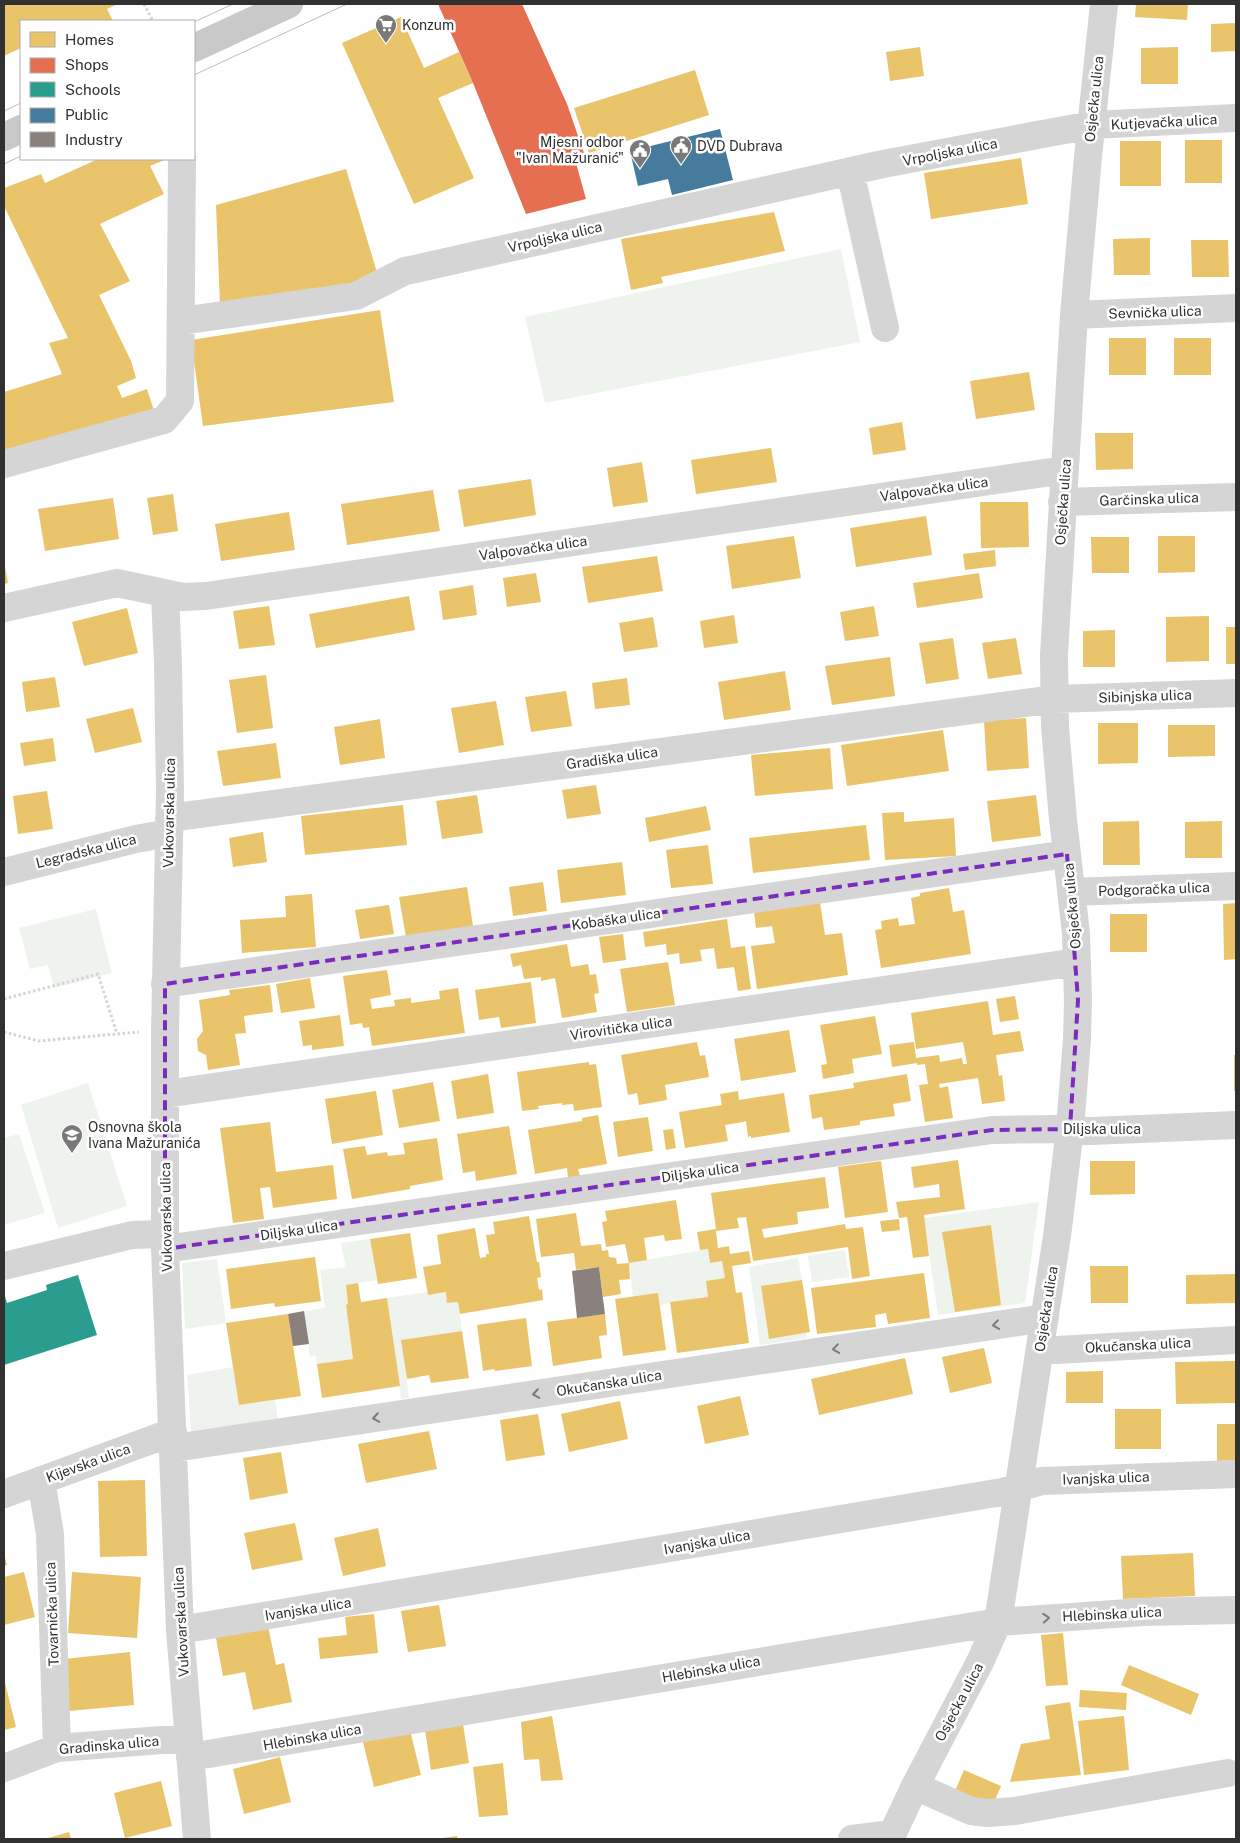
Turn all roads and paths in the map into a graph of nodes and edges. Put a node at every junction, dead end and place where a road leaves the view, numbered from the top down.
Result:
1 (144, 4) edge
2 (289, 4) edge
3 (1104, 4) edge
4 (152, 20) edge
5 (195, 48) edge
6 (1236, 118) edge
7 (1091, 125) junction
8 (20, 129) edge
9 (4, 137) edge
10 (182, 160) edge
11 (850, 171) junction
12 (1236, 308) edge
13 (1074, 315) junction
14 (181, 322) junction
15 (886, 328) dead end
16 (4, 464) edge
17 (1065, 470) junction
18 (1236, 497) edge
19 (1062, 502) junction
20 (165, 595) junction
21 (4, 608) edge
22 (1236, 693) edge
23 (1055, 699) junction
24 (169, 825) junction
25 (1067, 854) junction
26 (4, 872) edge
27 (1236, 886) edge
28 (1072, 892) junction
29 (1077, 962) junction
30 (165, 984) junction
31 (4, 999) edge
32 (4, 1032) edge
33 (147, 1032) dead end
34 (117, 1034) junction
35 (165, 1094) junction
36 (1236, 1125) edge
37 (1070, 1129) junction
38 (165, 1241) junction
39 (4, 1266) edge
40 (1045, 1318) junction
41 (1236, 1340) edge
42 (1040, 1349) junction
43 (173, 1440) junction
44 (1236, 1474) edge
45 (42, 1480) junction
46 (1019, 1487) junction
47 (4, 1494) edge
48 (1235, 1618) edge
49 (998, 1622) junction
50 (180, 1630) junction
51 (57, 1748) junction
52 (189, 1748) junction
53 (4, 1768) edge
54 (1228, 1773) dead end
55 (915, 1786) junction
56 (891, 1837) edge
57 (197, 1839) edge
58 (852, 1839) edge

1 - 4 path
2 - 5 main road
3 - 7 street, Osječka ulica
6 - 7 street, Kutjevačka ulica
7 - 11 street, Vrpoljska ulica
7 - 13 street, Osječka ulica
8 - 9 main road
10 - 14 street
11 - 14 street, Vrpoljska ulica
11 - 15 street
12 - 13 street, Sevnička ulica
13 - 17 street, Osječka ulica
14 - 16 street
17 - 19 street, Osječka ulica
17 - 20 street, Valpovačka ulica
18 - 19 street, Garčinska ulica
19 - 23 street, Osječka ulica
20 - 21 street, Valpovačka ulica
20 - 24 street, Vukovarska ulica
22 - 23 street, Sibinjska ulica
23 - 24 street, Gradiška ulica
23 - 25 street, Osječka ulica
24 - 26 street, Legradska ulica
24 - 30 street, Vukovarska ulica
25 - 28 street, Osječka ulica
25 - 30 street, Kobaška ulica
27 - 28 street, Podgoračka ulica
28 - 29 street, Osječka ulica
29 - 35 street, Virovitička ulica
29 - 37 street, Osječka ulica
30 - 35 street, Vukovarska ulica
31 - 34 path
32 - 34 path
33 - 34 path
35 - 38 street, Vukovarska ulica
36 - 37 street, Diljska ulica
37 - 38 street, Diljska ulica
37 - 40 street, Osječka ulica
38 - 39 street, Diljska ulica
38 - 43 street, Vukovarska ulica
40 - 42 street, Osječka ulica
40 -> 43 street, Okučanska ulica
41 - 42 street, Okučanska ulica
42 - 46 street, Osječka ulica
43 - 45 street, Kijevska ulica
43 - 50 street, Vukovarska ulica
44 - 46 street, Ivanjska ulica
45 - 47 street, Kijevska ulica
45 - 51 street, Tovarnička ulica
46 - 49 street, Osječka ulica
46 - 50 street, Ivanjska ulica
49 -> 48 street, Hlebinska ulica
49 - 52 street, Hlebinska ulica
49 - 55 street, Osječka ulica
50 - 52 street, Vukovarska ulica
51 - 52 street, Gradinska ulica
51 - 53 street, Gradinska ulica
52 - 57 street, Vukovarska ulica
54 - 55 street
55 - 56 street, Osječka ulica
56 - 58 street

